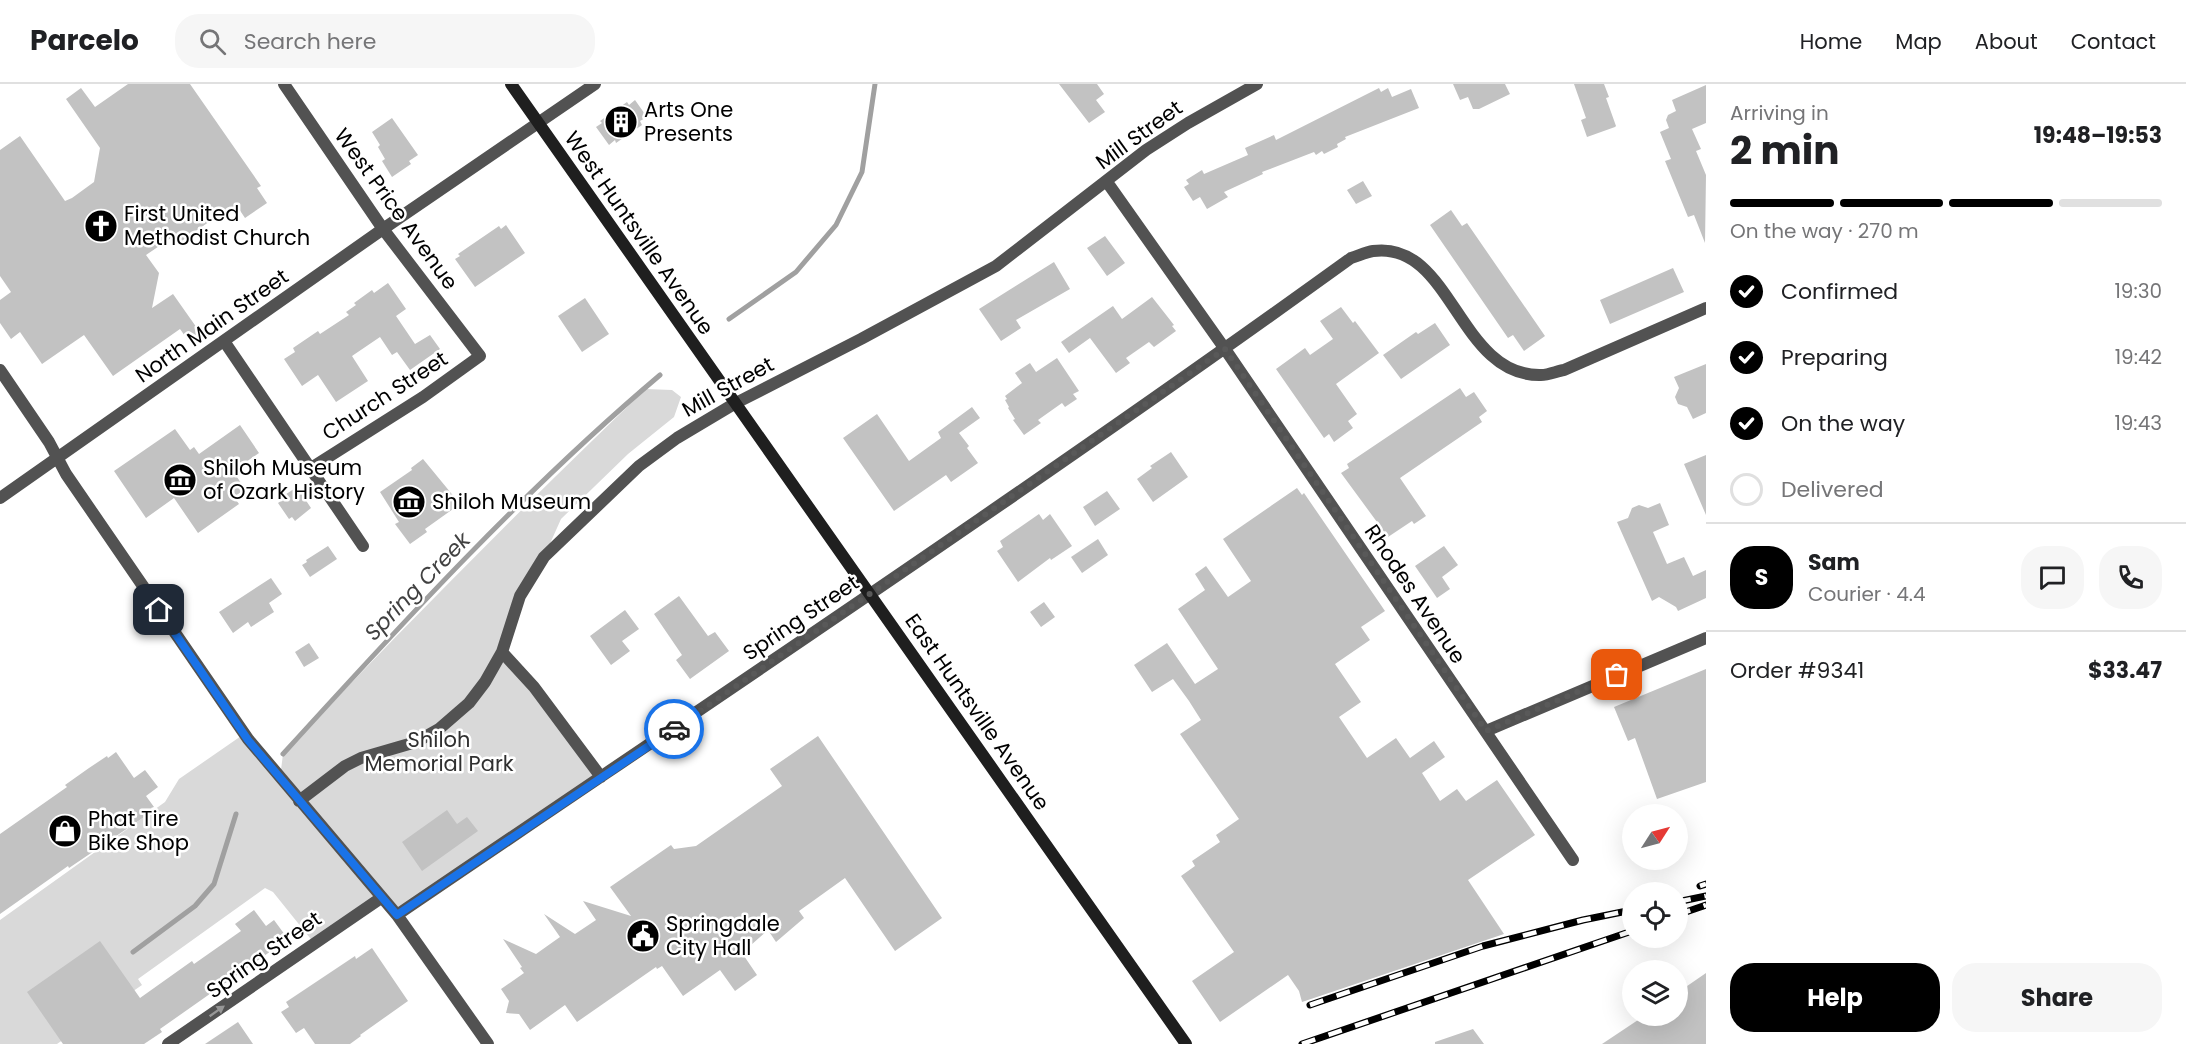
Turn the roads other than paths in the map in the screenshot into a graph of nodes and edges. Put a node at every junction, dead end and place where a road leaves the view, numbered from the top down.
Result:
1 (284, 84) edge
2 (511, 84) edge
3 (595, 84) edge
4 (1257, 84) edge
5 (538, 123) junction
6 (1107, 182) junction
7 (382, 229) junction
8 (1706, 308) edge
9 (224, 341) junction
10 (1225, 349) junction
11 (480, 356) joint
12 (0, 370) edge
13 (734, 404) junction
14 (57, 458) junction
15 (311, 468) junction
16 (0, 498) edge
17 (363, 546) dead end
18 (870, 595) junction
19 (1706, 638) edge
20 (502, 652) junction
21 (1486, 731) junction
22 (601, 777) junction
23 (299, 801) junction
24 (1573, 860) dead end
25 (381, 898) junction
26 (397, 915) junction
27 (168, 1044) edge
28 (488, 1044) edge
29 (1186, 1044) edge

1 - 7 street, West Price Avenue
2 - 5 main road, West Huntsville Avenue
3 - 5 street, North Main Street
4 - 6 street, Mill Street
5 - 7 street, North Main Street
5 - 13 main road, West Huntsville Avenue
6 - 10 street, Rhodes Avenue
6 - 13 street, Mill Street
7 - 9 street, North Main Street
7 - 11 street, West Price Avenue
8 - 10 street
9 - 14 street, North Main Street
9 - 15 street
10 - 18 street, Spring Street
10 - 21 street, Rhodes Avenue
11 - 15 street, Church Street
12 - 14 street
13 - 18 main road, East Huntsville Avenue
13 - 20 street, Mill Street
14 - 16 street, North Main Street
14 - 23 street
15 - 17 street
18 - 22 street, Spring Street
18 - 29 main road, East Huntsville Avenue
19 - 21 street
20 - 22 street
20 - 23 street, Mill Street
21 - 24 street, Rhodes Avenue
22 - 26 street, Spring Street
23 - 25 street
25 - 26 street
27 -> 25 street, Spring Street
26 - 28 street

